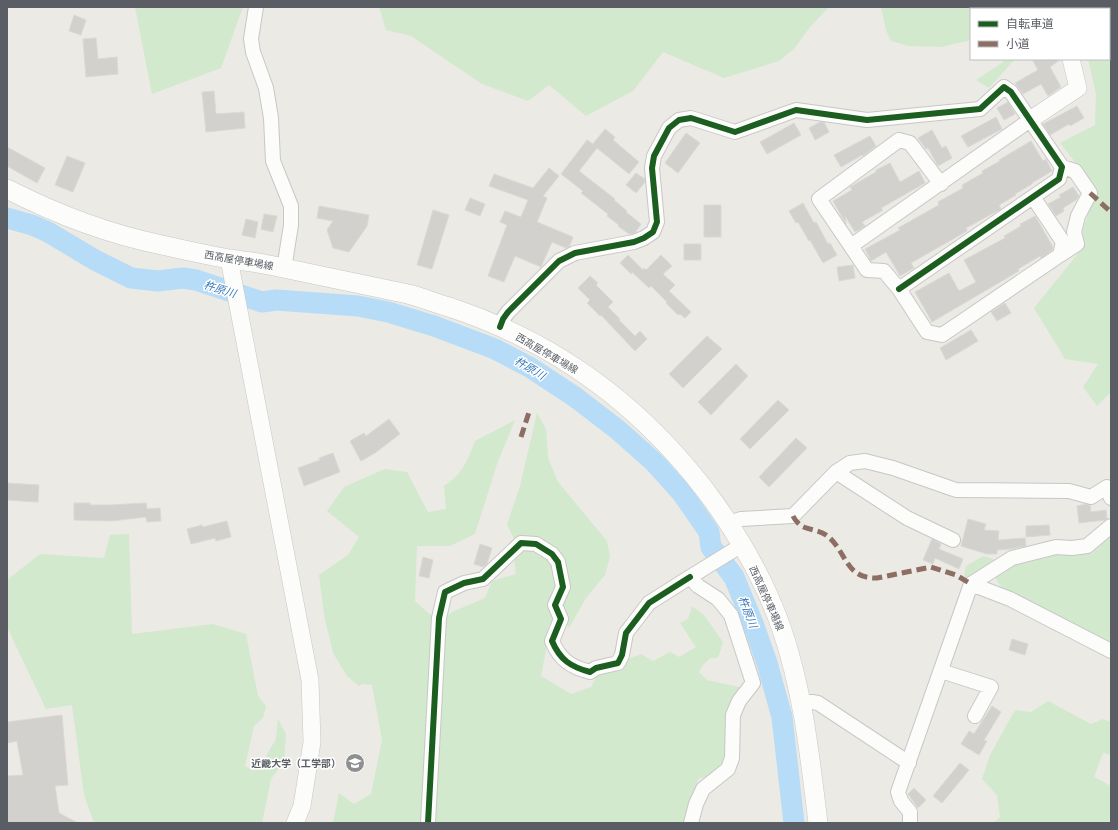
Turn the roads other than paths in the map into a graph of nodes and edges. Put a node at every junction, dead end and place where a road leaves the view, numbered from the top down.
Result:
1 (256, 7) edge
2 (1071, 60) edge
3 (1030, 120) junction
4 (1062, 167) junction
5 (941, 184) junction
6 (7, 189) edge
7 (1033, 197) junction
8 (851, 246) junction
9 (1060, 255) junction
10 (229, 259) junction
11 (284, 269) junction
12 (898, 290) junction
13 (500, 327) junction
14 (836, 472) junction
15 (1111, 498) edge
16 (729, 523) junction
17 (1111, 526) edge
18 (953, 540) dead end
19 (734, 549) junction
20 (690, 577) junction
21 (971, 584) junction
22 (1111, 651) edge
23 (940, 671) junction
24 (801, 702) junction
25 (975, 716) dead end
26 (909, 764) junction
27 (295, 823) edge
28 (428, 823) edge
29 (691, 823) edge
30 (818, 823) edge
31 (910, 823) edge

1 - 11 street
2 - 3 street
3 - 4 street
3 - 5 street
3 - 13 street
4 - 7 street
4 - 9 street
5 - 8 street
5 - 8 street
6 - 10 main road, 西高屋停車場線
7 - 9 street
7 - 12 street
8 - 12 street
9 - 12 street
10 - 11 main road, 西高屋停車場線
10 - 27 street
11 - 13 main road, 西高屋停車場線
13 - 16 main road, 西高屋停車場線
14 - 15 street
14 - 16 street
14 - 18 street
16 - 19 main road, 西高屋停車場線
17 - 21 street
19 - 20 street
19 - 24 main road, 西高屋停車場線
20 - 28 street
20 - 29 street
21 - 22 street
21 - 23 street
23 - 25 street
23 - 26 street
24 - 26 street
24 - 30 main road, 西高屋停車場線
26 - 31 street

